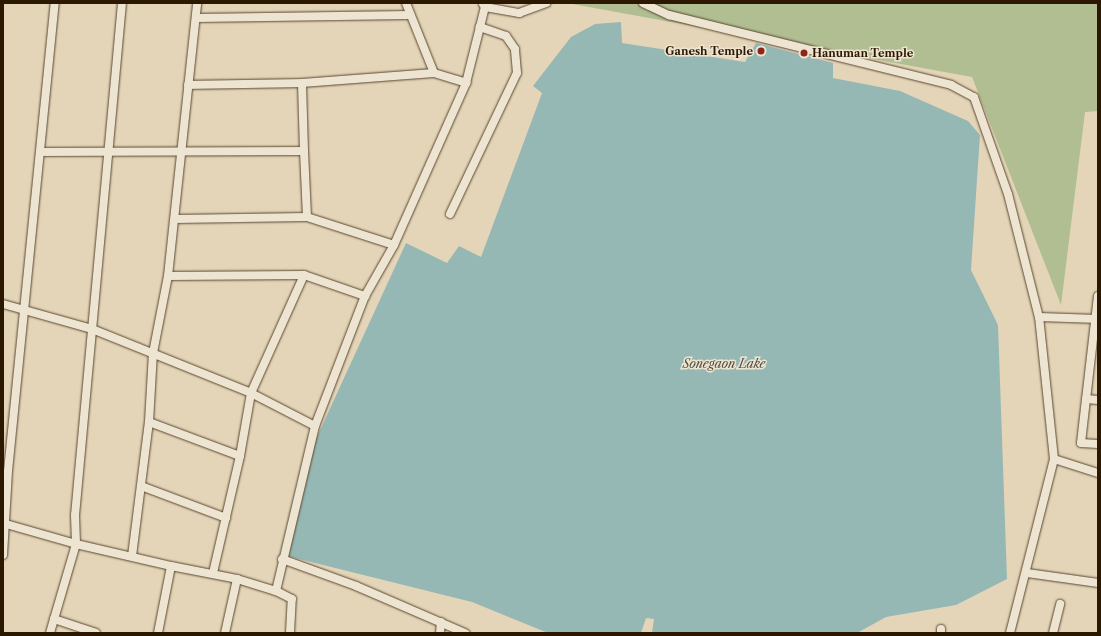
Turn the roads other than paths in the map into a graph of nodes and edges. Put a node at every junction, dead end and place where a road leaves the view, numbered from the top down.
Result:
1 (55, 3) edge
2 (122, 3) edge
3 (197, 3) edge
4 (406, 3) edge
5 (546, 3) edge
6 (643, 3) edge
7 (484, 5) edge
8 (409, 15) junction
9 (196, 18) junction
10 (480, 27) junction
11 (434, 73) junction
12 (302, 83) junction
13 (466, 83) junction
14 (188, 85) junction
15 (107, 150) junction
16 (304, 151) junction
17 (40, 152) junction
18 (180, 152) junction
19 (450, 214) dead end
20 (307, 217) junction
21 (175, 219) junction
22 (394, 245) junction
23 (304, 275) junction
24 (168, 276) junction
25 (365, 296) junction
26 (1098, 296) edge
27 (3, 304) edge
28 (24, 308) junction
29 (1039, 317) junction
30 (1096, 319) edge
31 (92, 329) junction
32 (153, 353) junction
33 (251, 393) junction
34 (1086, 399) junction
35 (1098, 400) edge
36 (149, 422) junction
37 (315, 426) junction
38 (1098, 444) edge
39 (240, 456) junction
40 (1054, 459) junction
41 (1098, 473) edge
42 (141, 486) junction
43 (226, 518) junction
44 (6, 524) junction
45 (4, 539) edge
46 (76, 544) junction
47 (3, 555) edge
48 (132, 556) junction
49 (282, 559) junction
50 (171, 566) junction
51 (213, 573) junction
52 (1027, 573) junction
53 (237, 579) junction
54 (1098, 583) edge
55 (276, 591) junction
56 (1060, 604) dead end
57 (54, 619) junction
58 (440, 622) junction
59 (50, 633) edge
60 (96, 633) edge
61 (158, 633) edge
62 (225, 633) edge
63 (290, 633) edge
64 (440, 633) edge
65 (465, 633) edge
66 (1010, 633) edge
67 (1053, 633) edge

1 - 17 street
2 - 15 street
3 - 9 street
4 - 8 street
5 - 7 street
6 - 29 street
7 - 10 street
8 - 9 street
8 - 11 street
9 - 14 street
10 - 13 street
10 - 19 street
11 - 12 street
11 - 13 street
12 - 14 street
12 - 16 street
13 - 22 street
14 - 18 street
15 - 17 street
15 - 18 street
15 - 31 street
16 - 18 street
16 - 20 street
17 - 28 street
18 - 21 street
20 - 21 street
20 - 22 street
21 - 24 street
22 - 25 street
23 - 24 street
23 - 25 street
23 - 33 street
24 - 32 street
25 - 37 street
26 - 30 street
27 - 28 street
28 - 31 street
28 - 44 street
29 - 30 street
29 - 40 street
30 - 34 street
31 - 32 street
31 - 46 street
32 - 33 street
32 - 36 street
33 - 37 street
33 - 39 street
34 - 35 street
34 - 38 street
36 - 39 street
36 - 42 street
37 - 49 street
39 - 43 street
40 - 41 street
40 - 52 street
42 - 43 street
42 - 48 street
43 - 51 street
44 - 45 street
44 - 46 street
45 - 47 street
46 - 48 street
46 - 57 street
48 - 50 street
49 - 55 street
49 - 58 street
50 - 51 street
50 - 61 street
51 - 53 street
52 - 54 street
52 - 66 street
53 - 55 street
53 - 62 street
55 - 63 street
56 - 67 street
57 - 59 street
57 - 60 street
58 - 64 street
58 - 65 street

